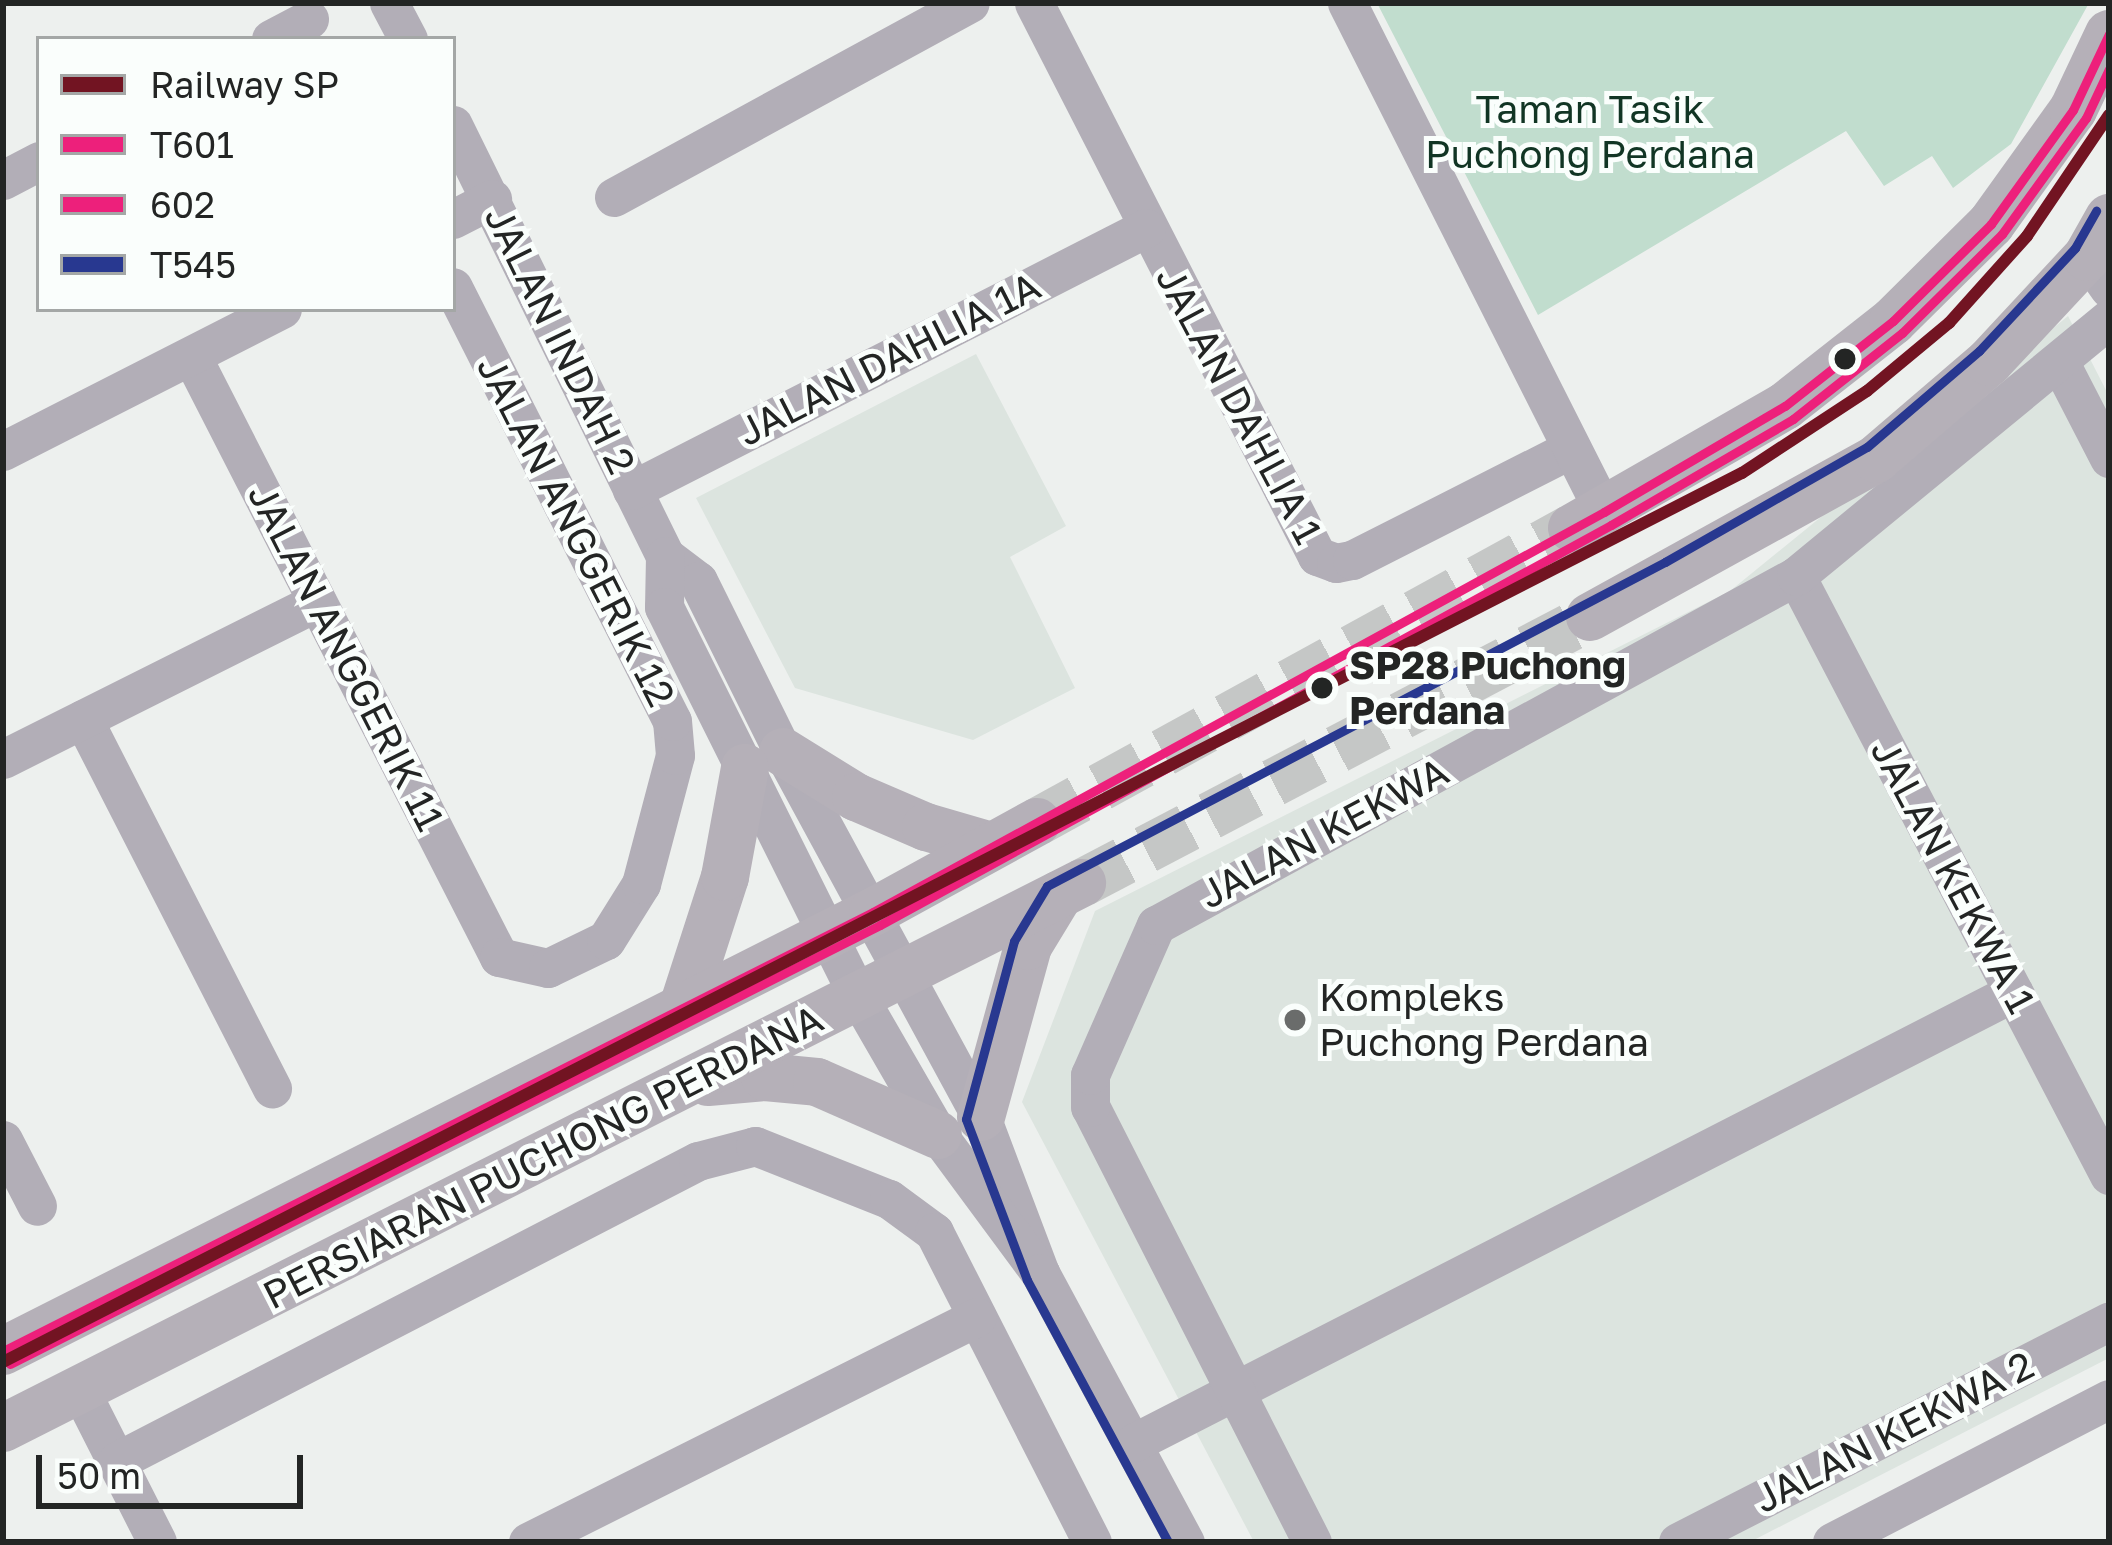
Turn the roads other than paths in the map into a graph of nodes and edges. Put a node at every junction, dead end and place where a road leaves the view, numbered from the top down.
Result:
1 (389, 3) edge
2 (970, 3) edge
3 (1034, 3) edge
4 (1346, 3) edge
5 (310, 19) dead end
6 (2109, 34) edge
7 (277, 36) edge
8 (406, 36) edge
9 (456, 131) edge
10 (36, 163) edge
11 (3, 180) edge
12 (614, 197) dead end
13 (492, 199) junction
14 (456, 217) edge
15 (1146, 228) junction
16 (2102, 254) edge
17 (456, 293) edge
18 (276, 312) edge
19 (2109, 319) edge
20 (192, 357) junction
21 (2060, 363) junction
22 (1571, 449) junction
23 (3, 452) edge
24 (2109, 458) edge
25 (632, 490) junction
26 (1588, 520) joint
27 (1796, 576) junction
28 (317, 602) junction
29 (1590, 617) tunnel mouth
30 (82, 719) junction
31 (3, 759) edge
32 (764, 760) junction
33 (1036, 822) tunnel mouth
34 (991, 846) junction
35 (873, 912) junction
36 (828, 934) junction
37 (500, 957) joint
38 (905, 975) junction
39 (2014, 992) junction
40 (859, 998) junction
41 (683, 1007) junction
42 (688, 1084) junction
43 (272, 1088) dead end
44 (959, 1126) junction
45 (3, 1140) edge
46 (2109, 1175) edge
47 (37, 1206) dead end
48 (977, 1317) junction
49 (2109, 1321) edge
50 (3, 1351) edge
51 (80, 1390) junction
52 (1234, 1391) junction
53 (2109, 1400) edge
54 (3, 1428) edge
55 (1135, 1442) junction
56 (117, 1461) junction
57 (1887, 1529) edge
58 (157, 1542) edge
59 (528, 1542) edge
60 (1092, 1542) edge
61 (1185, 1542) edge
62 (1312, 1542) edge
63 (1678, 1542) edge
64 (1832, 1542) edge

1 - 8 street
2 - 12 street
3 - 15 street, JALAN DAHLIA 1
4 - 22 street
5 - 7 street
6 - 26 main road
9 - 13 street, JALAN INDAH 2
10 - 11 street
13 - 14 street
13 - 25 street, JALAN INDAH 2
15 - 22 street, JALAN DAHLIA 1
15 - 25 street, JALAN DAHLIA 1A
16 - 29 main road
17 - 37 street, JALAN ANGGERIK 12
18 - 20 street
19 - 21 street, JALAN KEKWA
20 - 23 street
20 - 28 street, JALAN ANGGERIK 11
21 - 24 street
21 - 27 street, JALAN KEKWA
22 - 26 street
25 - 32 street, JALAN INDAH 2
27 - 39 street, JALAN KEKWA 1
27 - 52 street, JALAN KEKWA
28 - 30 street
28 - 37 street, JALAN ANGGERIK 11
30 - 31 street
30 - 43 street
32 - 34 main road
32 - 35 street, JALAN INDAH 2
32 - 36 street, JALAN INDAH 2
32 - 41 main road
33 - 34 main road, PERSIARAN PUCHONG PERDANA
34 - 35 main road, PERSIARAN PUCHONG PERDANA
35 - 36 main road, PERSIARAN PUCHONG PERDANA
35 - 38 street, JALAN INDAH 2
36 - 40 street, JALAN INDAH 2
36 - 41 main road, PERSIARAN PUCHONG PERDANA
38 - 40 main road, PERSIARAN PUCHONG PERDANA
38 - 44 street, JALAN INDAH 2
38 - 44 main road, PERSIARAN PUCHONG PERDANA
39 - 46 street, JALAN KEKWA 1
39 - 52 street
40 - 42 main road, PERSIARAN PUCHONG PERDANA
40 - 44 street, JALAN INDAH 2
41 - 50 main road, PERSIARAN PUCHONG PERDANA
42 - 44 main road
42 - 51 main road, PERSIARAN PUCHONG PERDANA
44 - 55 street
45 - 47 street
48 - 56 street
48 - 59 street
48 - 60 street
49 - 63 street, JALAN KEKWA 2
51 - 54 main road, PERSIARAN PUCHONG PERDANA
51 - 56 street
52 - 55 street
52 - 62 street, JALAN KEKWA
53 - 57 street
55 - 61 street
56 - 58 street
57 - 64 street

